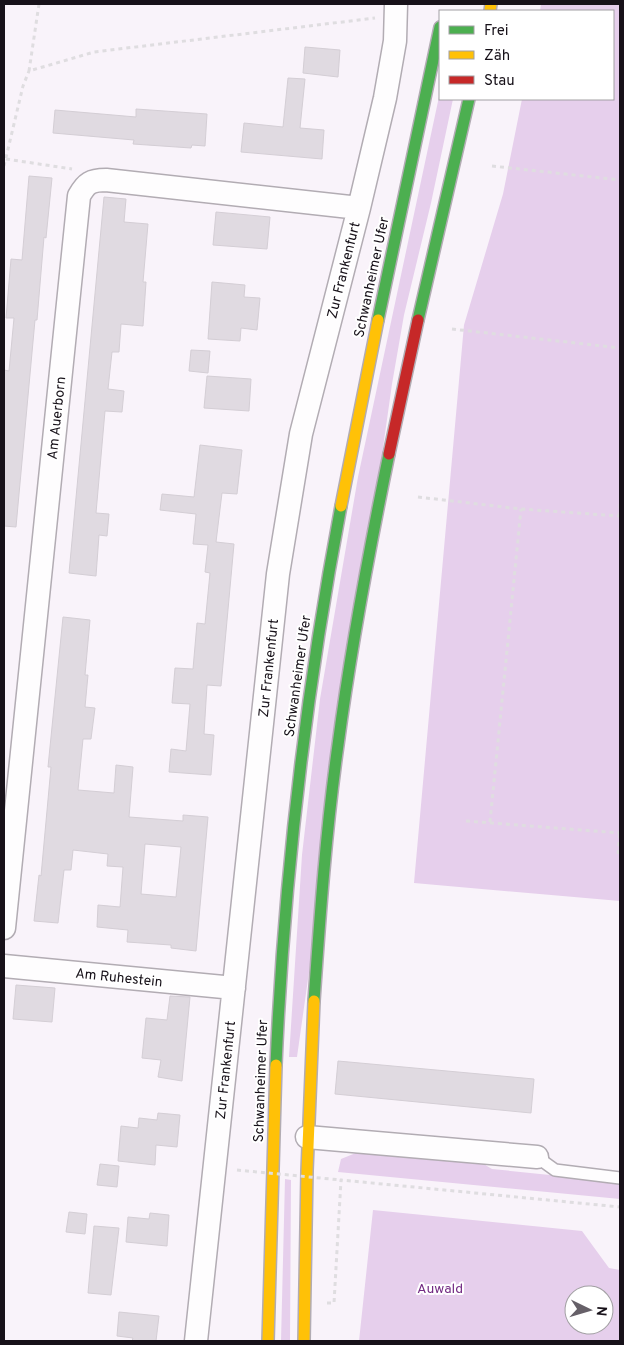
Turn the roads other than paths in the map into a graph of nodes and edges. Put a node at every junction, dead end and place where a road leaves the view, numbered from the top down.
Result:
1 (396, 10) edge
2 (439, 32) edge
3 (469, 100) edge
4 (360, 208) junction
5 (4, 928) edge
6 (4, 966) edge
7 (234, 988) junction
8 (307, 1137) junction
9 (537, 1157) joint
10 (620, 1178) edge
11 (196, 1341) edge
12 (268, 1341) edge
13 (304, 1341) edge

1 - 4 street, Zur Frankenfurt
2 - 12 main road, Schwanheimer Ufer
3 - 8 main road
4 - 5 street, Am Auerborn
4 - 7 street, Zur Frankenfurt
6 - 7 street, Am Ruhestein
7 - 11 street, Zur Frankenfurt
8 - 9 street
8 - 13 main road
9 - 10 lane

